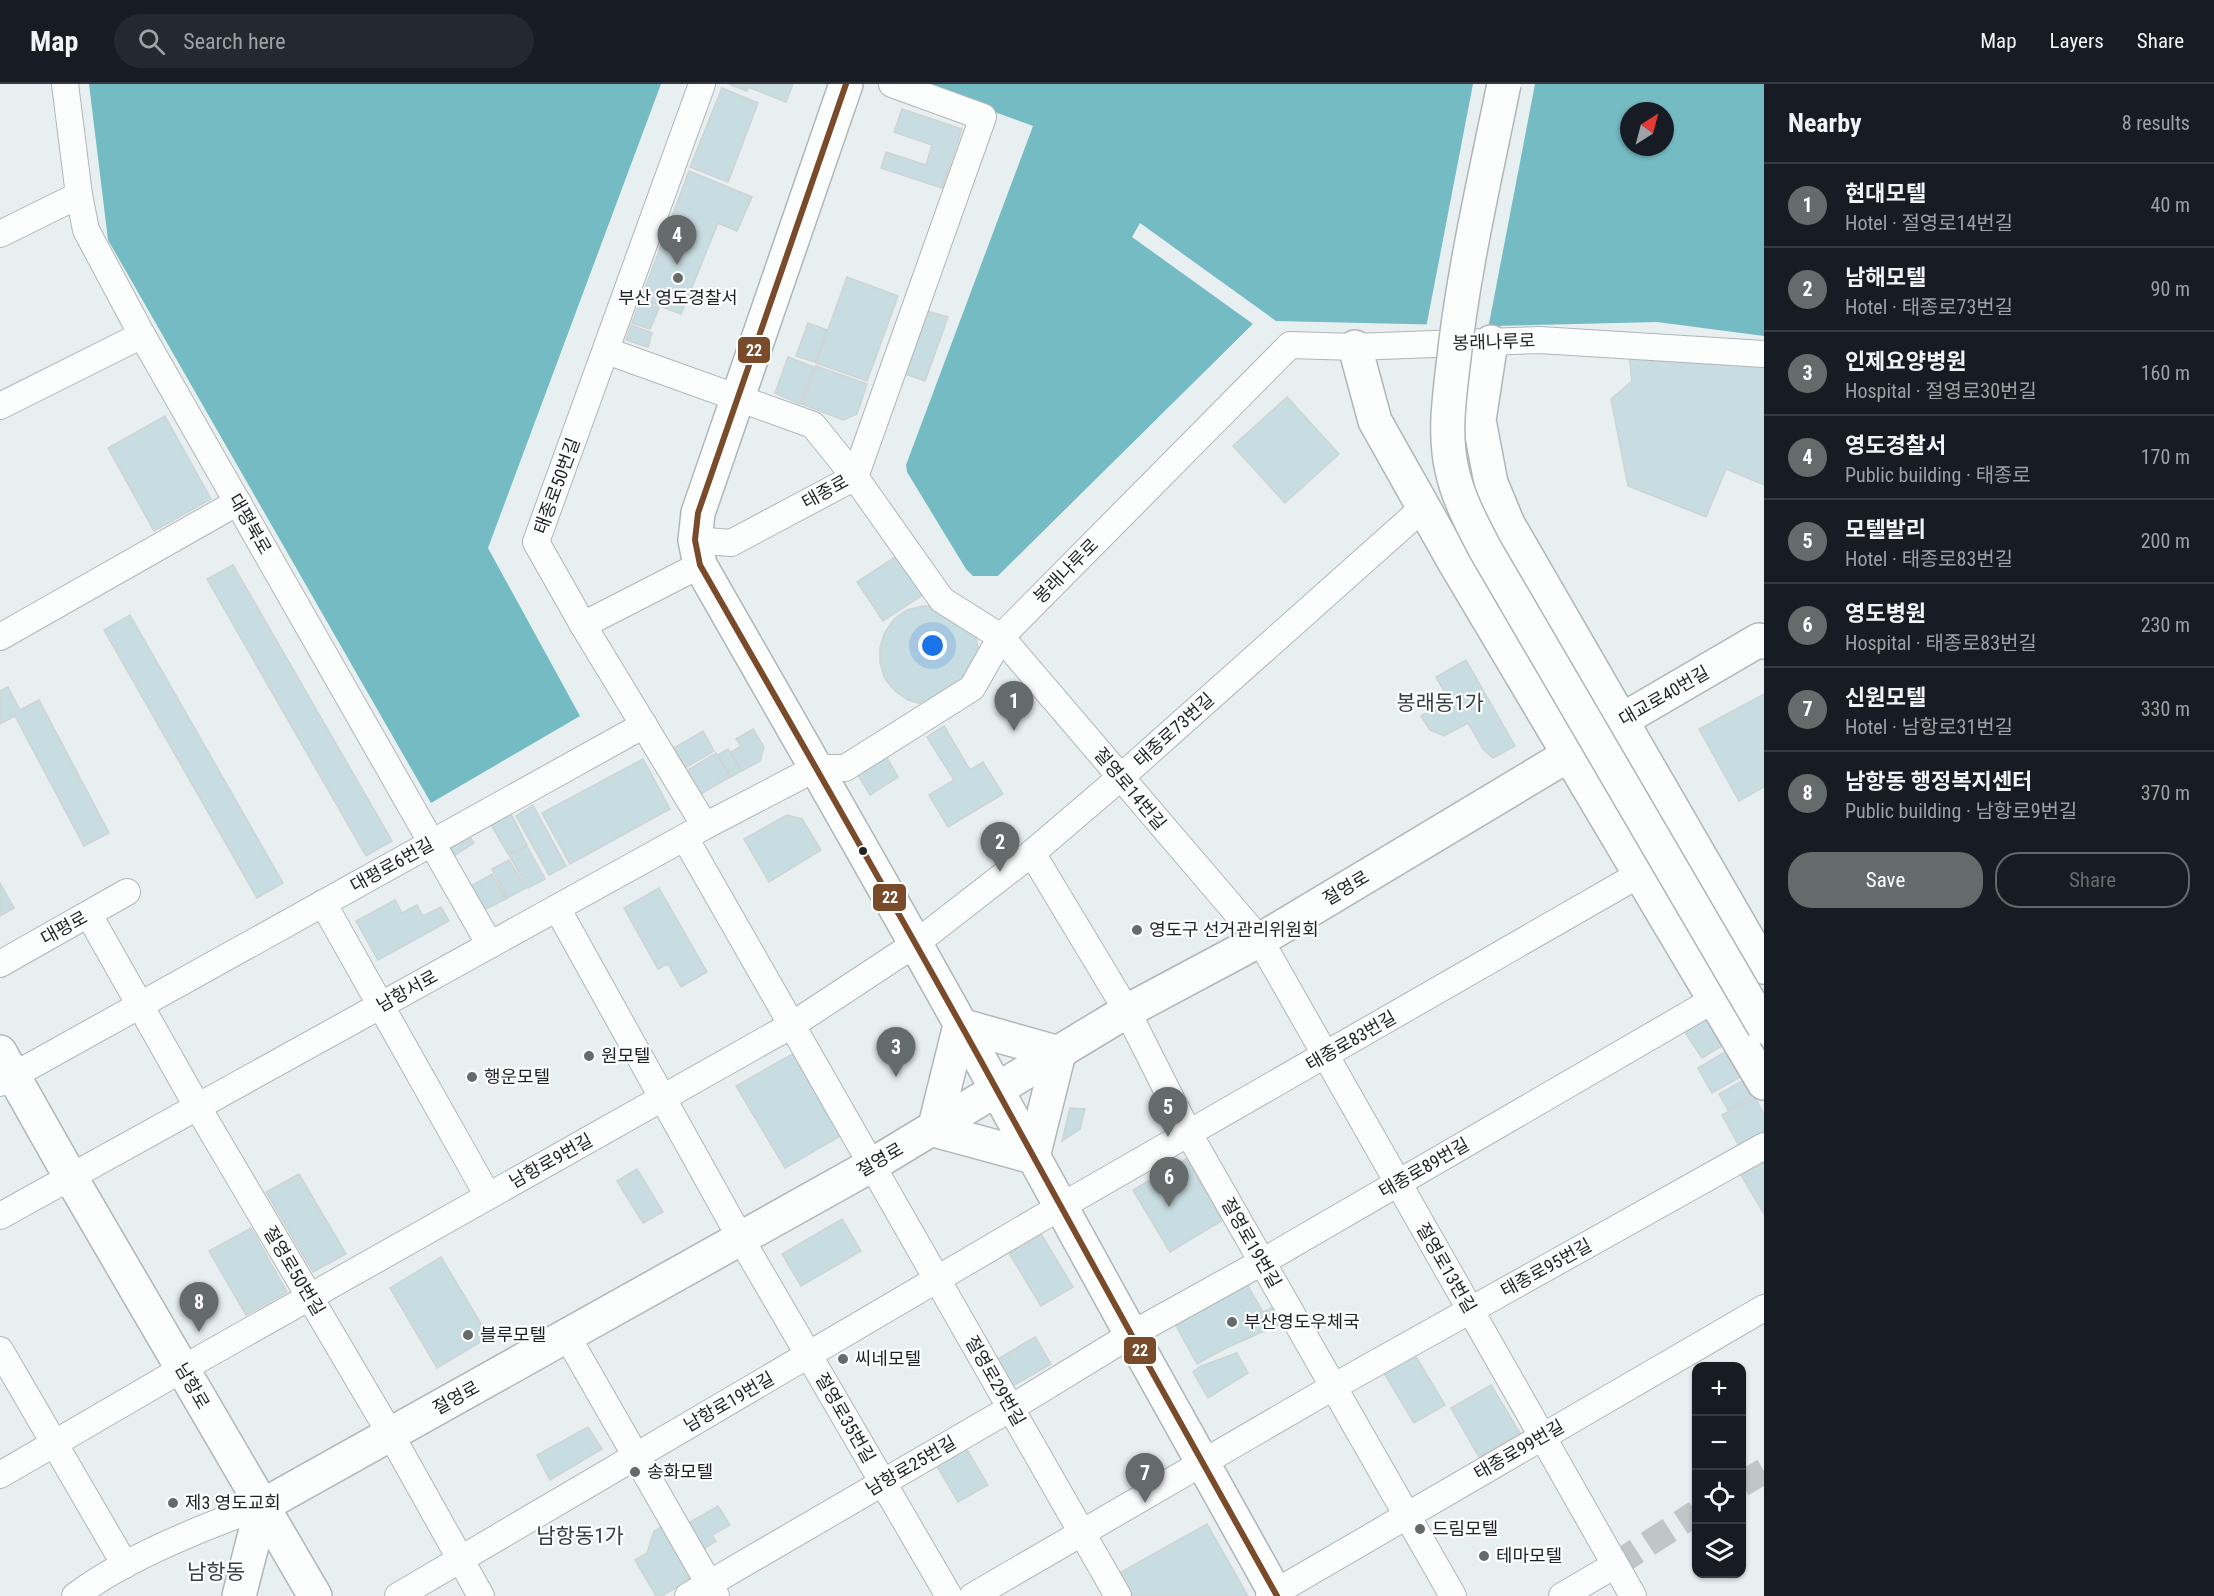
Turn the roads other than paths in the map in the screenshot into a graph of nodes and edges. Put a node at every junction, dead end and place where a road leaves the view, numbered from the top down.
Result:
1 (65, 84) edge
2 (702, 84) edge
3 (892, 84) edge
4 (1503, 84) edge
5 (844, 88) edge
6 (79, 195) junction
7 (0, 234) edge
8 (142, 335) junction
9 (1491, 342) junction
10 (1355, 347) junction
11 (607, 351) junction
12 (1764, 354) edge
13 (3, 396) edge
14 (738, 399) junction
15 (855, 477) junction
16 (238, 502) junction
17 (1424, 507) junction
18 (697, 553) junction
19 (583, 625) junction
20 (0, 637) edge
21 (1001, 637) junction
22 (1762, 641) edge
23 (1622, 720) junction
24 (644, 725) junction
25 (1570, 754) junction
26 (816, 768) junction
27 (1121, 777) junction
28 (695, 832) junction
29 (432, 842) junction
30 (1032, 853) junction
31 (1640, 874) junction
32 (127, 892) dead end
33 (323, 903) junction
34 (557, 908) junction
35 (89, 915) junction
36 (1260, 940) junction
37 (915, 944) junction
38 (490, 945) junction
39 (0, 964) edge
40 (1764, 967) edge
41 (1715, 999) junction
42 (140, 1005) junction
43 (380, 1006) junction
44 (1127, 1011) junction
45 (792, 1025) junction
46 (960, 1025) junction
47 (1764, 1027) edge
48 (1059, 1053) junction
49 (1325, 1056) junction
50 (4, 1070) edge
51 (1764, 1083) edge
52 (998, 1091) junction
53 (662, 1098) junction
54 (197, 1106) junction
55 (933, 1130) junction
56 (1190, 1134) junction
57 (1764, 1146) edge
58 (1033, 1157) junction
59 (872, 1166) junction
60 (70, 1176) junction
61 (1398, 1183) junction
62 (488, 1196) junction
63 (1060, 1207) junction
64 (0, 1216) edge
65 (741, 1239) junction
66 (1262, 1262) junction
67 (938, 1280) junction
68 (309, 1297) junction
69 (1764, 1308) edge
70 (1470, 1310) junction
71 (1132, 1334) junction
72 (567, 1336) junction
73 (0, 1350) edge
74 (809, 1356) junction
75 (182, 1369) junction
76 (1333, 1387) junction
77 (1011, 1408) junction
78 (391, 1435) junction
79 (1543, 1437) junction
80 (53, 1444) junction
81 (636, 1457) junction
82 (1204, 1463) junction
83 (0, 1474) edge
84 (883, 1483) junction
85 (262, 1506) junction
86 (1406, 1516) junction
87 (1081, 1532) junction
88 (461, 1559) junction
89 (125, 1565) junction
90 (1615, 1565) junction
91 (705, 1592) edge
92 (1274, 1595) edge
93 (75, 1596) edge
94 (239, 1596) edge
95 (315, 1596) edge
96 (398, 1596) edge
97 (482, 1596) edge
98 (949, 1596) edge
99 (973, 1596) edge
100 (1118, 1596) edge
101 (1453, 1596) edge
102 (1562, 1596) edge
103 (1633, 1596) edge

1 - 6 street, 대평북로
2 - 11 street
3 - 15 street
4 - 47 main road, bridge
5 - 14 main road
6 - 7 street
6 - 8 street, 대평북로
8 - 13 street
8 - 16 street, 대평북로
9 - 10 street, 봉래나루로
9 - 12 street, 봉래나루로
9 - 23 main road
10 - 17 main road
10 - 21 street, 봉래나루로
11 - 14 street
11 - 19 street, 태종로50번길
14 - 15 street, 태종로
14 - 18 main road
15 - 18 street, 태종로
15 - 21 street
16 - 20 street
16 - 29 street, 대평북로
17 - 25 main road
17 - 27 street, 태종로73번길
18 - 19 street
18 - 26 main road
19 - 24 street, 태종로50번길
21 - 26 street, 봉래나루로
21 - 27 street, 절영로14번길
22 - 23 main road, 대교로40번길
23 - 25 main road, 대교로40번길
23 - 40 main road
24 - 28 street, 태종로50번길
24 - 29 street, 대평로6번길
25 - 31 main road
25 - 36 main road, 절영로
26 - 28 street, 남항서로
26 - 37 main road
27 - 30 street, 태종로73번길
27 - 36 street, 절영로14번길
28 - 34 street, 남항서로
28 - 45 street, 태종로50번길
29 - 33 street, 대평로6번길
29 - 38 street, 대평북로
30 - 37 street, 태종로73번길
30 - 44 street, 절영로19번길
31 - 41 main road
31 - 49 street, 태종로83번길
32 - 35 street, 대평로
33 - 42 street, 대평로6번길
33 - 43 street
34 - 38 street, 남항서로
34 - 53 street, 절영로35번길
35 - 39 street, 대평로
35 - 42 street
36 - 44 main road, 절영로
36 - 49 street, 절영로13번길
37 - 45 street, 남항로9번길
37 - 46 main road
38 - 43 street, 남항서로
41 - 51 main road
41 - 61 street, 태종로89번길
42 - 50 street, 대평로6번길
42 - 54 street
43 - 54 street, 남항서로
43 - 62 street
44 - 48 main road, 절영로
44 - 56 street, 절영로19번길
45 - 53 street, 남항로9번길
45 - 59 street, 절영로29번길
46 - 48 main road
46 - 52 main road
46 - 55 main road
48 - 52 main road, 절영로
48 - 58 main road
49 - 56 street, 태종로83번길
49 - 61 street, 절영로13번길
50 - 60 main road
52 - 55 main road, 절영로
52 - 58 main road
53 - 62 street, 남항로9번길
53 - 65 street, 절영로35번길
54 - 60 street, 남항서로
54 - 68 street, 절영로50번길
55 - 58 main road
55 - 59 main road, 절영로
56 - 63 street, 태종로83번길
56 - 66 street, 절영로19번길
57 - 70 street, 태종로95번길
58 - 63 main road
59 - 65 main road, 절영로
59 - 67 street, 절영로29번길
60 - 64 street, 남항서로
60 - 75 main road, 남항로
61 - 66 street, 태종로89번길
61 - 70 street, 절영로13번길
62 - 68 street, 남항로9번길
63 - 67 street, 남항로19번길
63 - 71 main road
65 - 72 main road, 절영로
65 - 74 street, 절영로35번길
66 - 71 street, 태종로89번길
66 - 76 street, 절영로19번길
67 - 74 street, 남항로19번길
67 - 77 street, 절영로29번길
68 - 75 street, 남항로9번길
68 - 78 street, 절영로50번길
69 - 79 street, 태종로99번길
70 - 76 street, 태종로95번길
70 - 79 street, 절영로13번길
71 - 77 street, 남항로25번길
71 - 82 main road
72 - 78 main road, 절영로
72 - 81 street
73 - 80 street
74 - 81 street, 남항로19번길
74 - 84 street, 절영로35번길
75 - 80 street, 남항로9번길
75 - 85 main road, 남항로
76 - 82 street, 태종로95번길
76 - 86 street, 절영로19번길
77 - 84 street, 남항로25번길
77 - 87 street, 절영로29번길
78 - 85 main road, 절영로
78 - 88 street, 절영로50번길
79 - 86 street, 태종로99번길
79 - 90 street, 절영로13번길
80 - 83 street, 남항로9번길
80 - 89 street
81 - 88 street, 남항로19번길
81 - 91 street
82 - 87 street, 태종로95번길
82 - 92 main road
84 - 91 street, 남항로25번길
84 - 98 street, 절영로35번길
85 - 89 street
85 - 94 main road
85 - 95 main road, 남항로
86 - 92 street, 태종로99번길
86 - 101 street, 절영로19번길
87 - 99 street, 태종로95번길
87 - 100 street, 절영로29번길
88 - 96 street, 남항로19번길
88 - 97 street, 절영로50번길
89 - 93 street
90 - 102 street
90 - 103 street, 절영로13번길

